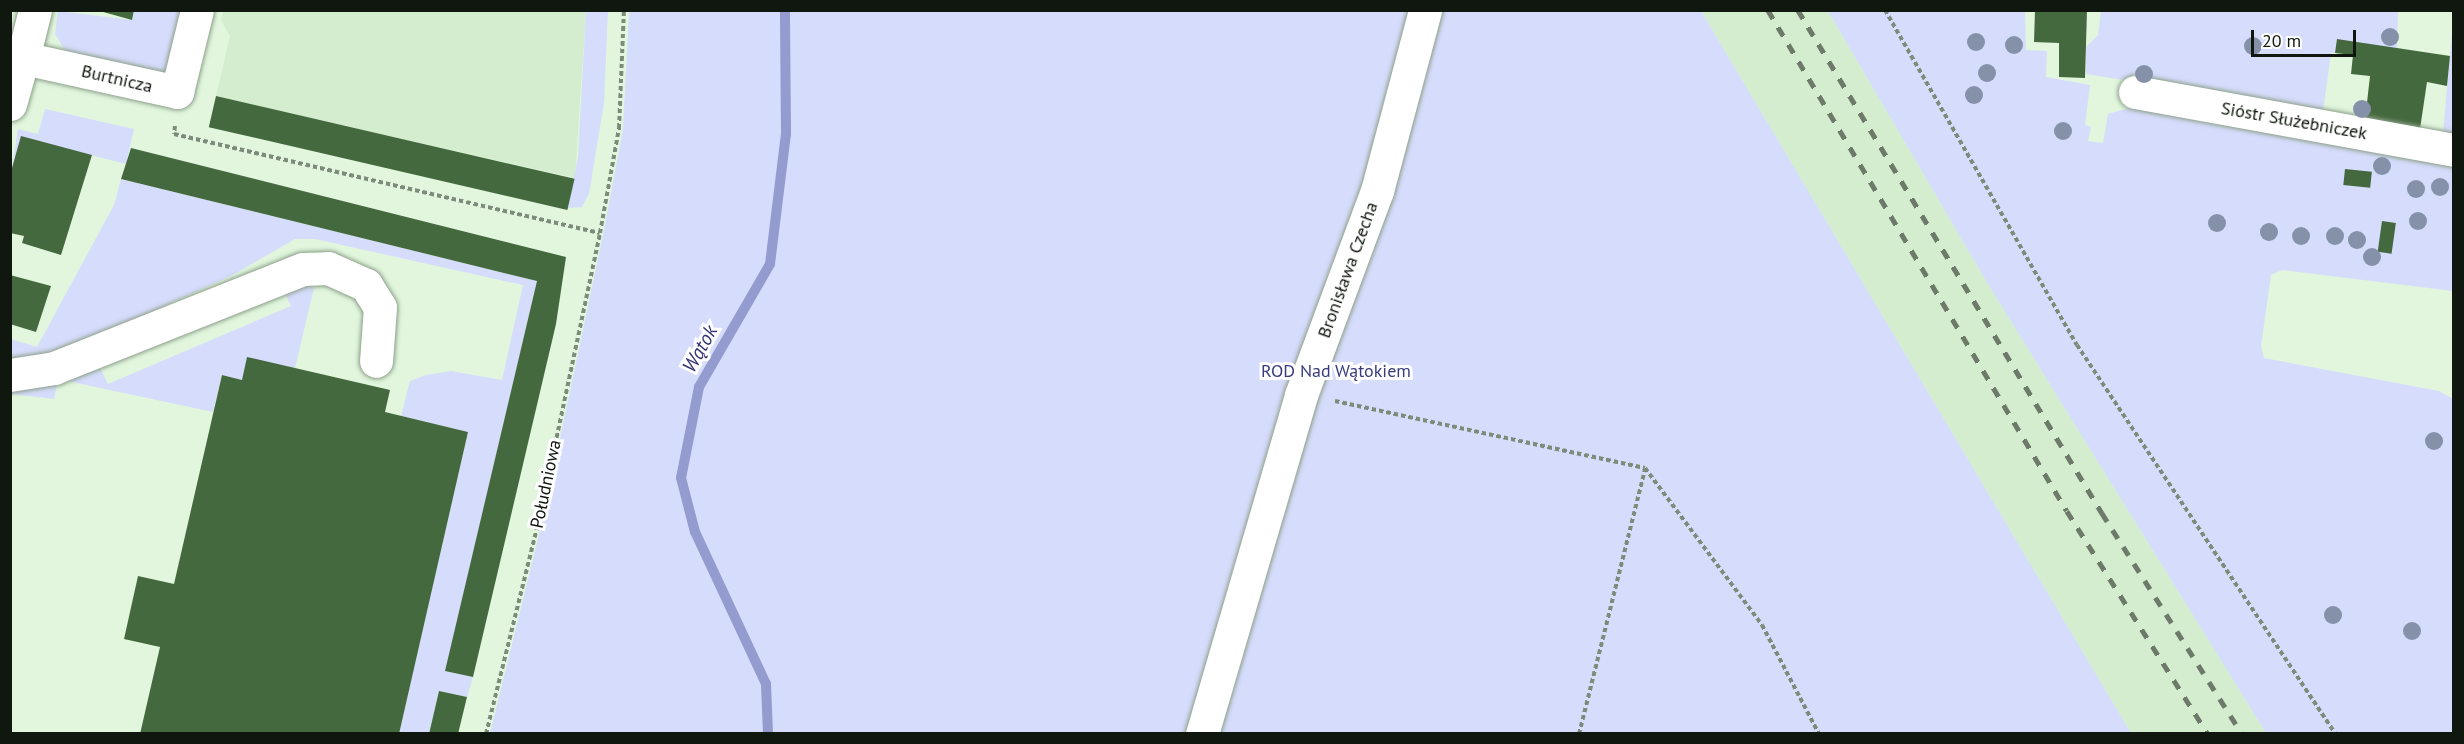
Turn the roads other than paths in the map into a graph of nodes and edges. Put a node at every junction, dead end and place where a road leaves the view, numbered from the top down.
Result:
1 (35, 10) edge
2 (197, 10) edge
3 (1425, 10) edge
4 (15, 80) edge
5 (2135, 92) dead end
6 (2454, 150) edge
7 (376, 361) dead end
8 (10, 375) edge
9 (1202, 734) edge

1 - 4 street, Burtnicza
2 - 4 street, Burtnicza
3 - 9 street, Bronisława Czecha
5 - 6 street, Sióstr Służebniczek
7 - 8 street

